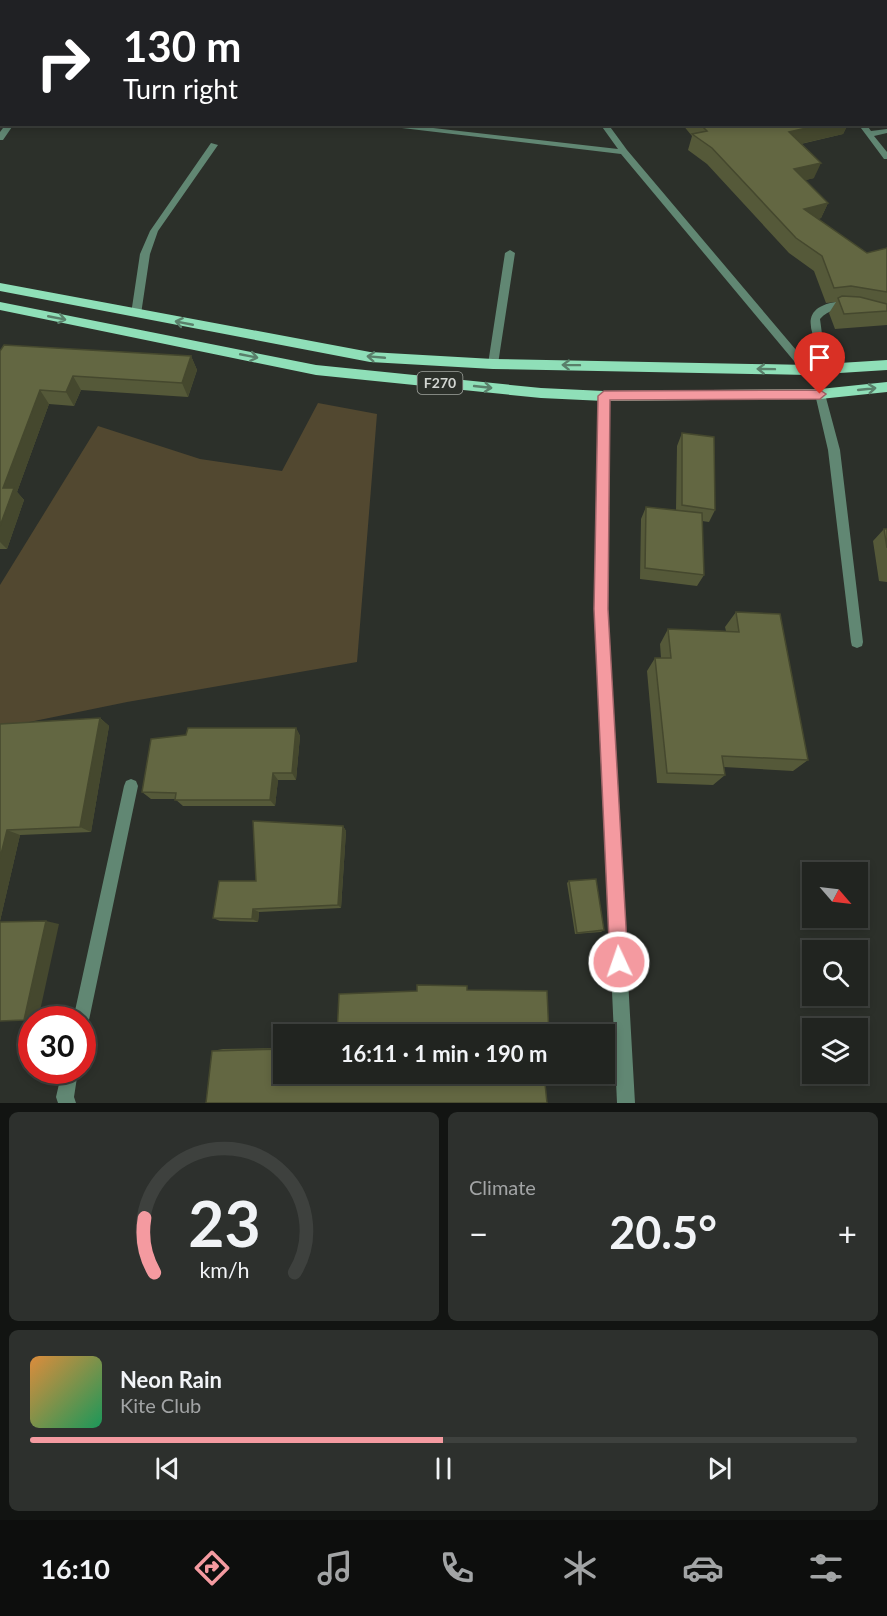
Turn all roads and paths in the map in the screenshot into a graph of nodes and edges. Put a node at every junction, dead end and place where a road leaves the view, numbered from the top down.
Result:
1 (390, 126) edge
2 (605, 126) edge
3 (863, 126) edge
4 (887, 130) edge
5 (869, 134) junction
6 (214, 145) dead end
7 (624, 152) junction
8 (887, 157) edge
9 (510, 253) dead end
10 (0, 287) edge
11 (0, 306) edge
12 (856, 306) edge
13 (136, 314) junction
14 (493, 364) junction
15 (887, 365) edge
16 (835, 368) junction
17 (808, 370) junction
18 (887, 387) edge
19 (820, 394) junction
20 (604, 396) junction
21 (857, 642) dead end
22 (131, 786) dead end
23 (84, 1006) edge
24 (68, 1084) edge
25 (67, 1103) edge
26 (626, 1103) edge

1 - 7 street
2 - 7 street
3 - 5 street
4 - 5 street
5 - 8 street
6 - 13 street
7 - 17 street
9 - 14 street
10 - 13 main road, F270
11 -> 20 main road, F270
12 - 16 street
14 -> 13 main road, F270
17 -> 14 main road, F270
15 - 16 main road, F270
16 - 17 main road, F270
19 -> 18 main road, F270
19 - 20 main road, F270
19 - 21 street
20 - 26 street
22 - 23 street
24 - 25 street

